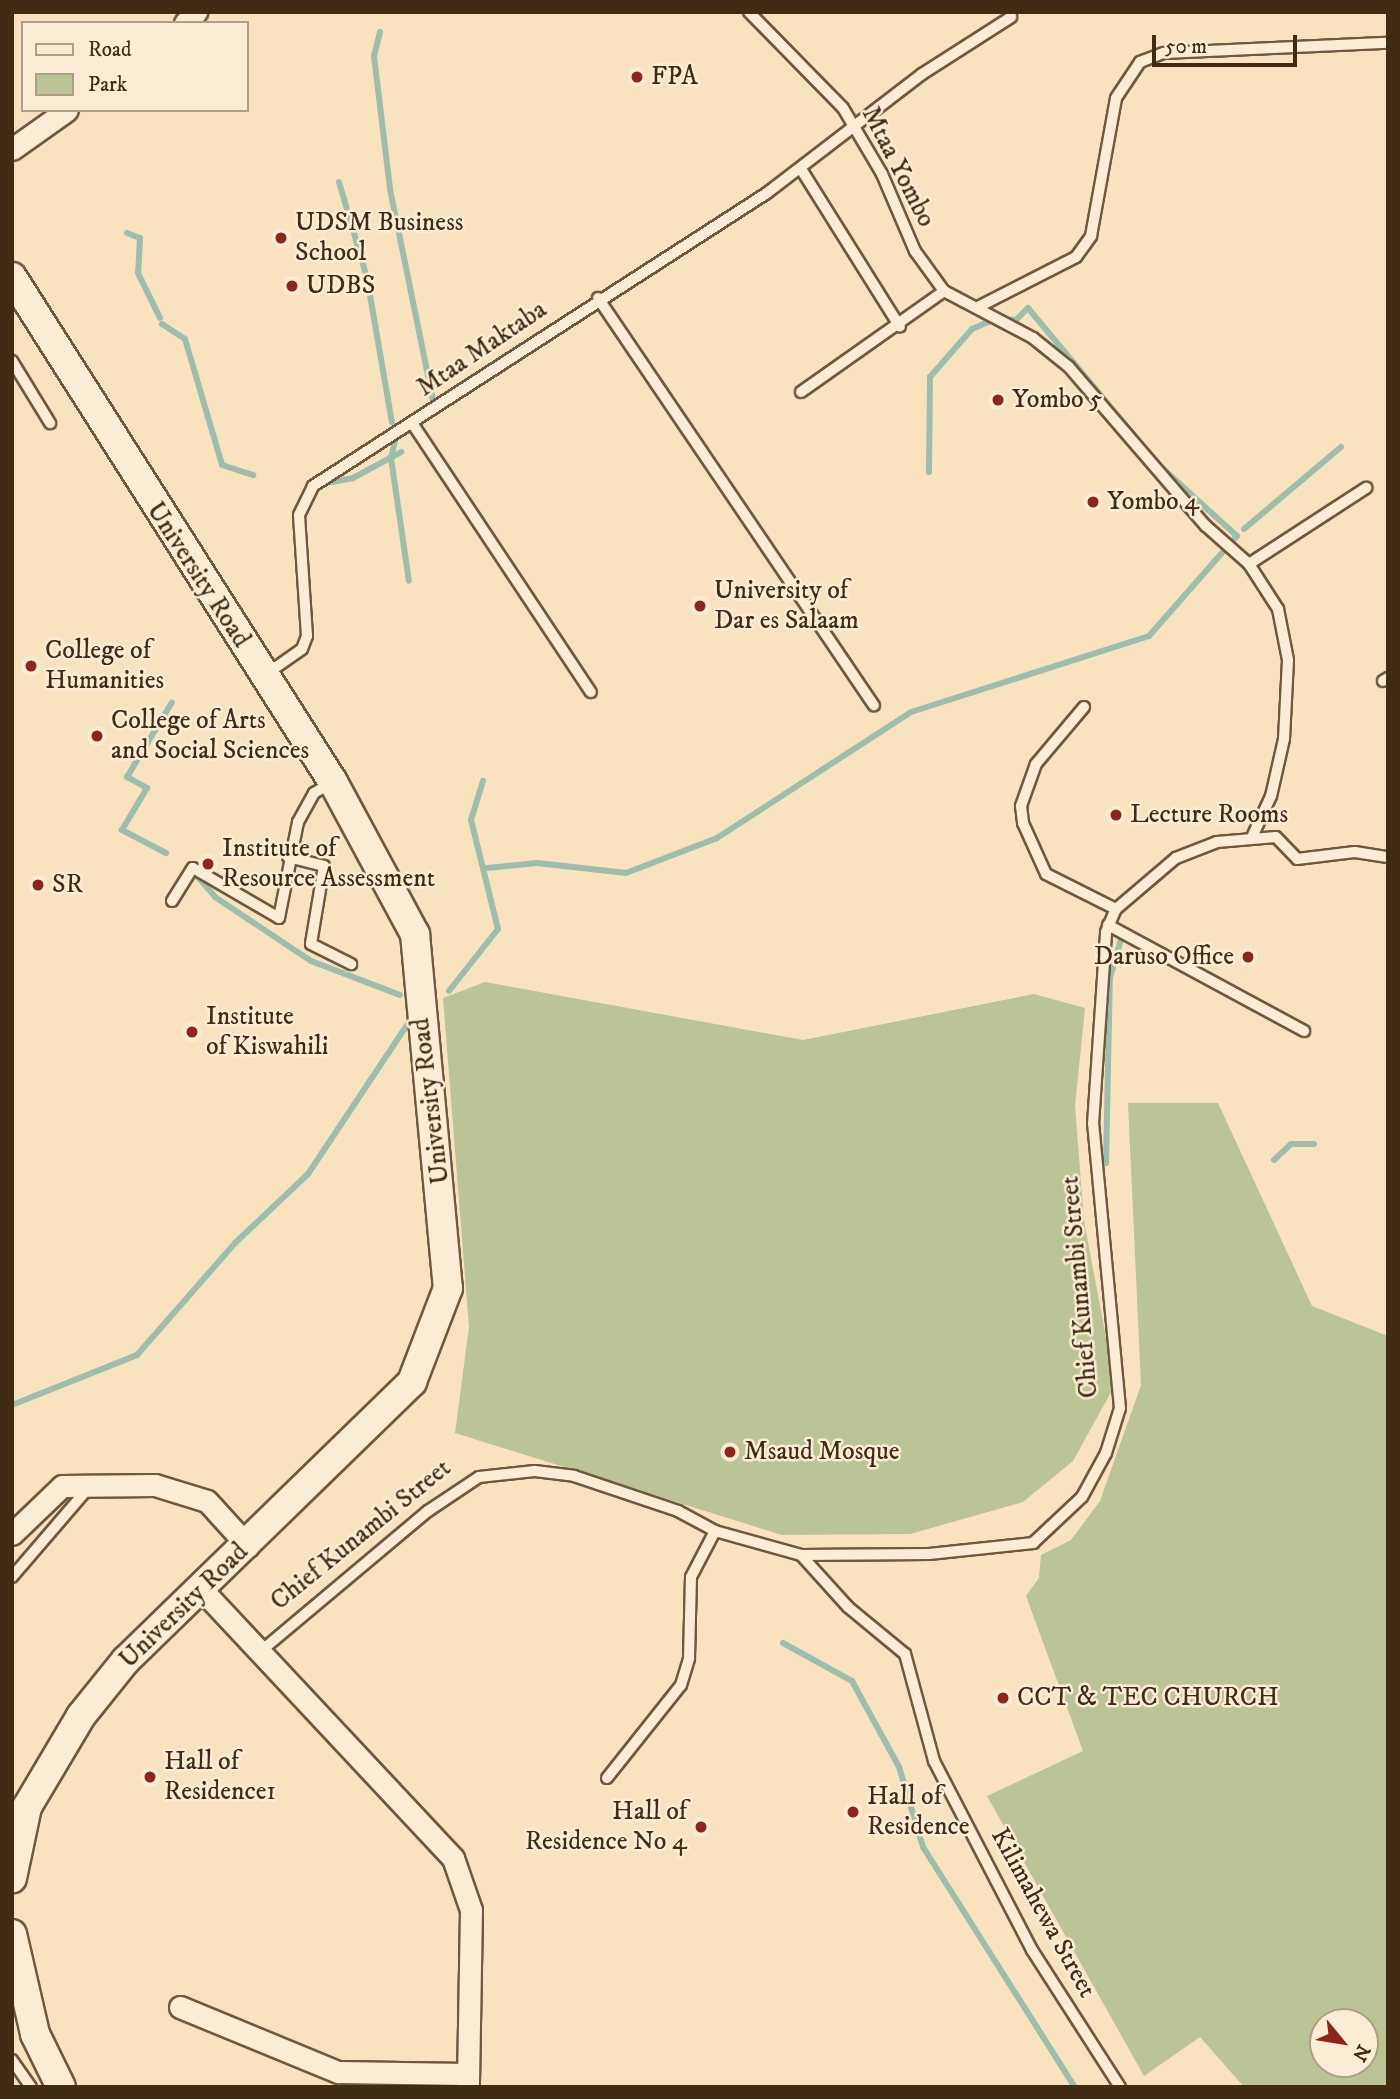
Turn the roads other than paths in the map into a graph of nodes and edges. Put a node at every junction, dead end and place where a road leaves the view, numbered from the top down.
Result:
1 (749, 12) edge
2 (1011, 17) dead end
3 (1388, 43) edge
4 (64, 112) edge
5 (856, 129) junction
6 (12, 149) edge
7 (800, 169) junction
8 (13, 282) edge
9 (944, 291) junction
10 (598, 298) junction
11 (978, 307) junction
12 (901, 327) junction
13 (12, 361) edge
14 (801, 392) dead end
15 (50, 423) dead end
16 (412, 423) junction
17 (1366, 488) dead end
18 (1249, 564) junction
19 (263, 676) junction
20 (591, 692) dead end
21 (874, 705) dead end
22 (1084, 707) dead end
23 (332, 782) junction
24 (1253, 835) junction
25 (288, 857) junction
26 (1388, 857) edge
27 (172, 901) dead end
28 (1116, 909) junction
29 (1108, 925) junction
30 (351, 964) dead end
31 (1304, 1031) dead end
32 (92, 1483) junction
33 (715, 1531) junction
34 (12, 1534) edge
35 (248, 1546) junction
36 (801, 1555) junction
37 (12, 1577) edge
38 (203, 1591) junction
39 (261, 1651) junction
40 (607, 1779) dead end
41 (12, 1878) edge
42 (12, 1934) edge
43 (180, 2007) dead end
44 (12, 2060) edge
45 (337, 2080) edge
46 (467, 2080) edge
47 (31, 2087) edge
48 (61, 2087) edge
49 (1120, 2087) edge

1 - 5 lane, Mtaa Yombo
2 - 5 lane, Mtaa Maktaba
3 - 11 lane
4 - 6 street
5 - 7 lane, Mtaa Maktaba
5 - 9 lane, Mtaa Yombo
7 - 10 lane, Mtaa Maktaba
7 - 12 lane
8 - 19 street, University Road
9 - 11 lane, Mtaa Yombo
9 - 12 lane
10 - 16 lane, Mtaa Maktaba
10 - 21 lane
11 - 18 lane, Mtaa Yombo
12 - 14 lane
13 - 15 lane
16 - 19 lane, Mtaa Maktaba
16 - 20 lane
17 - 18 lane
18 - 24 lane, Mtaa Yombo
19 - 23 street, University Road
22 - 28 lane
23 - 25 lane
23 - 35 street, University Road
24 - 26 lane
24 - 28 lane, Chief Kunambi Street
25 - 27 lane
25 - 30 lane
28 - 29 lane, Chief Kunambi Street
29 - 31 lane
29 - 36 lane, Chief Kunambi Street
32 - 34 street
32 - 35 street
32 - 37 lane
33 - 36 lane, Chief Kunambi Street
33 - 39 lane, Chief Kunambi Street
33 - 40 lane
35 - 38 street, University Road
36 - 49 lane, Kilimahewa Street
38 - 39 street
38 - 41 street, University Road
39 - 46 street
42 - 48 street
43 - 45 street
44 - 47 lane
45 - 46 street

